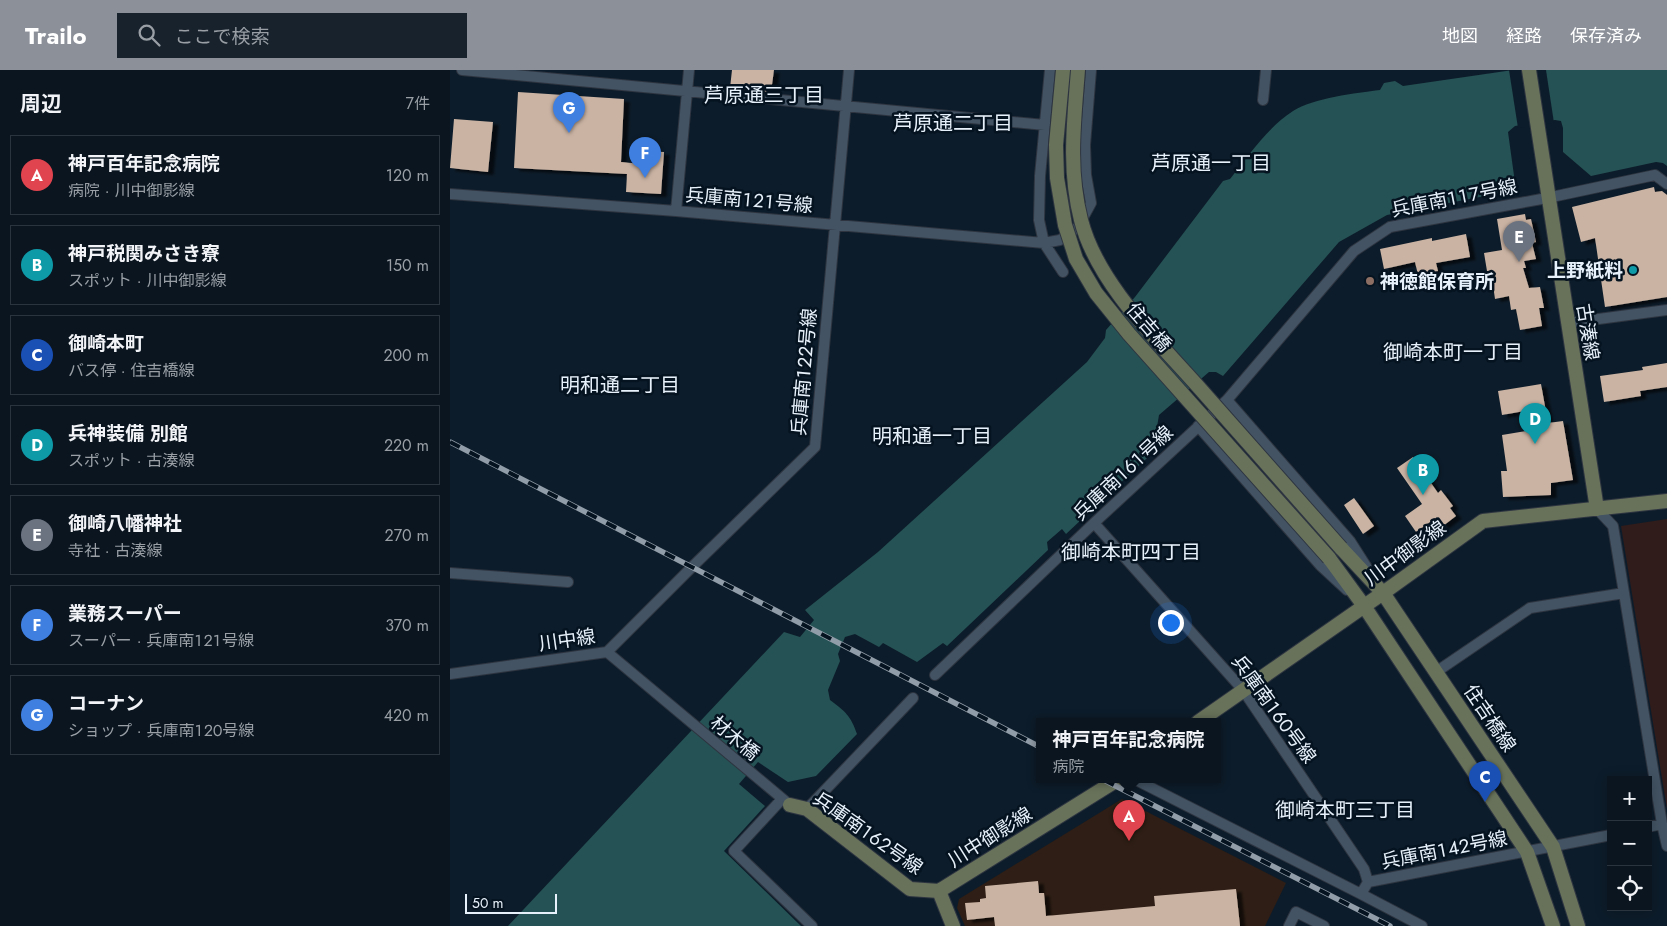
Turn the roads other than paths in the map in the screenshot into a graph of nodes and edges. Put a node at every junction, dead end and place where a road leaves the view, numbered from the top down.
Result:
1 (462, 70) edge
2 (689, 70) edge
3 (849, 70) edge
4 (1050, 70) edge
5 (1062, 70) edge
6 (1078, 70) edge
7 (1091, 70) edge
8 (1266, 70) edge
9 (1529, 70) edge
10 (688, 91) junction
11 (1264, 100) dead end
12 (846, 106) junction
13 (1046, 125) junction
14 (1667, 184) edge
15 (450, 194) edge
16 (1547, 198) junction
17 (676, 210) junction
18 (835, 225) junction
19 (1044, 243) junction
20 (1063, 272) dead end
21 (1667, 310) edge
22 (1568, 323) junction
23 (1227, 400) junction
24 (1198, 426) junction
25 (1667, 501) edge
26 (1597, 509) junction
27 (1094, 523) junction
28 (1341, 548) joint
29 (450, 573) edge
30 (568, 582) dead end
31 (1383, 593) junction
32 (1624, 593) junction
33 (1364, 606) junction
34 (607, 652) junction
35 (1436, 672) junction
36 (450, 674) edge
37 (935, 676) dead end
38 (1243, 690) junction
39 (914, 698) dead end
40 (1204, 718) edge
41 (693, 725) joint
42 (755, 777) joint
43 (1112, 783) edge
44 (1142, 783) edge
45 (786, 802) junction
46 (807, 809) junction
47 (1662, 824) junction
48 (1652, 826) edge
49 (1607, 836) edge
50 (1667, 846) edge
51 (1553, 847) junction
52 (1527, 852) junction
53 (1368, 882) junction
54 (939, 891) junction
55 (1361, 894) junction
56 (812, 926) edge
57 (953, 926) edge
58 (1289, 926) edge
59 (1324, 926) edge
60 (1422, 926) edge
61 (1553, 926) edge
62 (1578, 926) edge

1 - 10 street
2 - 10 street
3 - 12 street, 兵庫南１２２号線
4 - 13 street
5 - 33 street, 住吉橋, bridge
6 - 28 street, 住吉橋, bridge
7 - 19 street
8 - 11 street
9 - 16 street, 古湊線
10 - 12 street
10 - 17 street
12 - 13 street
12 - 18 street, 兵庫南１２２号線
13 - 19 street
14 - 16 street, 兵庫南１１７号線
15 - 17 street, 兵庫南１２１号線
16 - 22 street, 古湊線
16 - 23 street, 兵庫南１１７号線
17 - 18 street, 兵庫南１２１号線
18 - 19 street, 兵庫南１２１号線
18 - 34 street, 兵庫南１２２号線
19 - 20 street
21 - 22 street
22 - 26 street, 古湊線
23 - 24 street, 兵庫南１６１号線
23 - 31 street
24 - 27 street, 兵庫南１６１号線
24 - 33 street
25 - 26 street, 川中御影線
26 - 31 street, 川中御影線
26 - 32 street
27 - 37 street, 兵庫南１６１号線
27 - 38 street, 兵庫南１６０号線
28 - 31 street, 住吉橋線
29 - 30 street
31 - 33 street, 川中御影線
31 - 35 street, 住吉橋線
32 - 35 street
32 - 47 street
33 - 38 street, 川中御影線
33 - 52 street
34 - 36 street, 川中線
34 - 41 street, 川中線
35 - 51 street, 住吉橋線
38 - 40 street, 川中御影線
38 - 53 street, 兵庫南１６０号線
39 - 46 street
41 - 42 street, 材木橋
42 - 45 street, 兵庫南１６２号線
43 - 54 street, 川中御影線
44 - 55 street
45 - 46 street, 兵庫南１６２号線
45 - 56 street
46 - 54 street, 兵庫南１６２号線
47 - 48 street
47 - 50 street
49 - 51 street, 兵庫南１４２号線
51 - 52 street, 兵庫南１４２号線
51 - 62 street, 住吉橋線
52 - 53 street, 兵庫南１４２号線
52 - 61 street
53 - 55 street, 兵庫南１４２号線
54 - 57 street, 川中御影線
55 - 60 street
58 - 59 street

